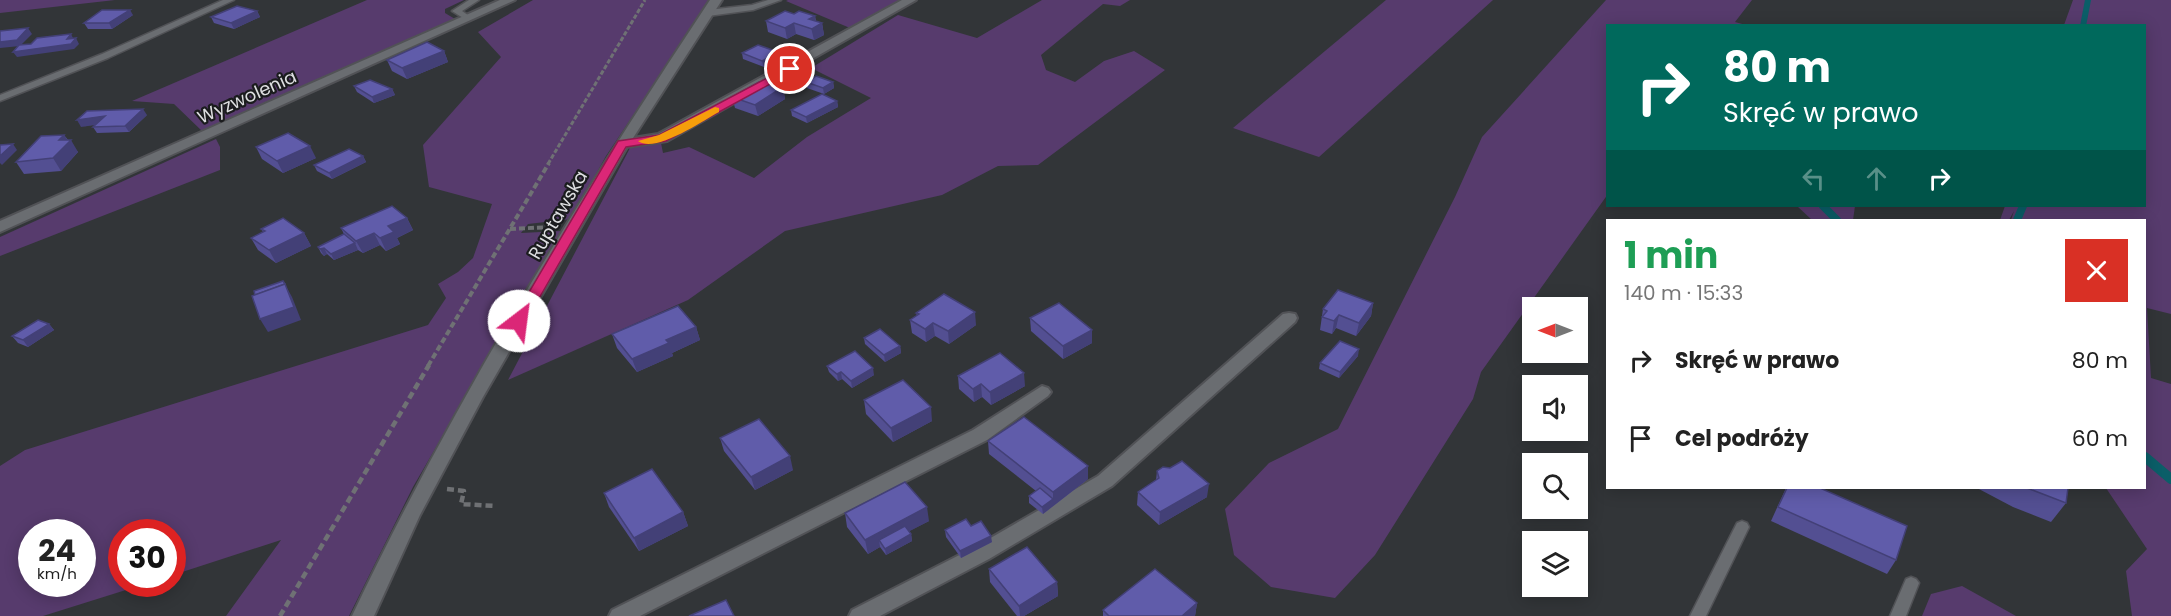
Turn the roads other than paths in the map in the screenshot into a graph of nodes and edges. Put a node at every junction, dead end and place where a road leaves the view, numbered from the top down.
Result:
1 (230, 0) edge
2 (476, 0) edge
3 (509, 0) edge
4 (777, 0) edge
5 (910, 0) edge
6 (712, 7) edge
7 (468, 18) junction
8 (0, 98) edge
9 (622, 144) junction
10 (0, 227) edge
11 (1289, 318) dead end
12 (1042, 392) dead end
13 (1742, 527) dead end
14 (1911, 583) dead end
15 (363, 616) edge
16 (620, 616) edge
17 (860, 616) edge
18 (1698, 616) edge
19 (1898, 616) edge

1 - 8 lane
2 - 7 lane
3 - 7 street, Wyzwolenia
4 - 6 lane
5 - 9 street
6 - 9 street, Ruptawska
7 - 10 street, Wyzwolenia
9 - 15 street, Ruptawska
11 - 17 street
12 - 16 street
13 - 18 lane
14 - 19 lane

